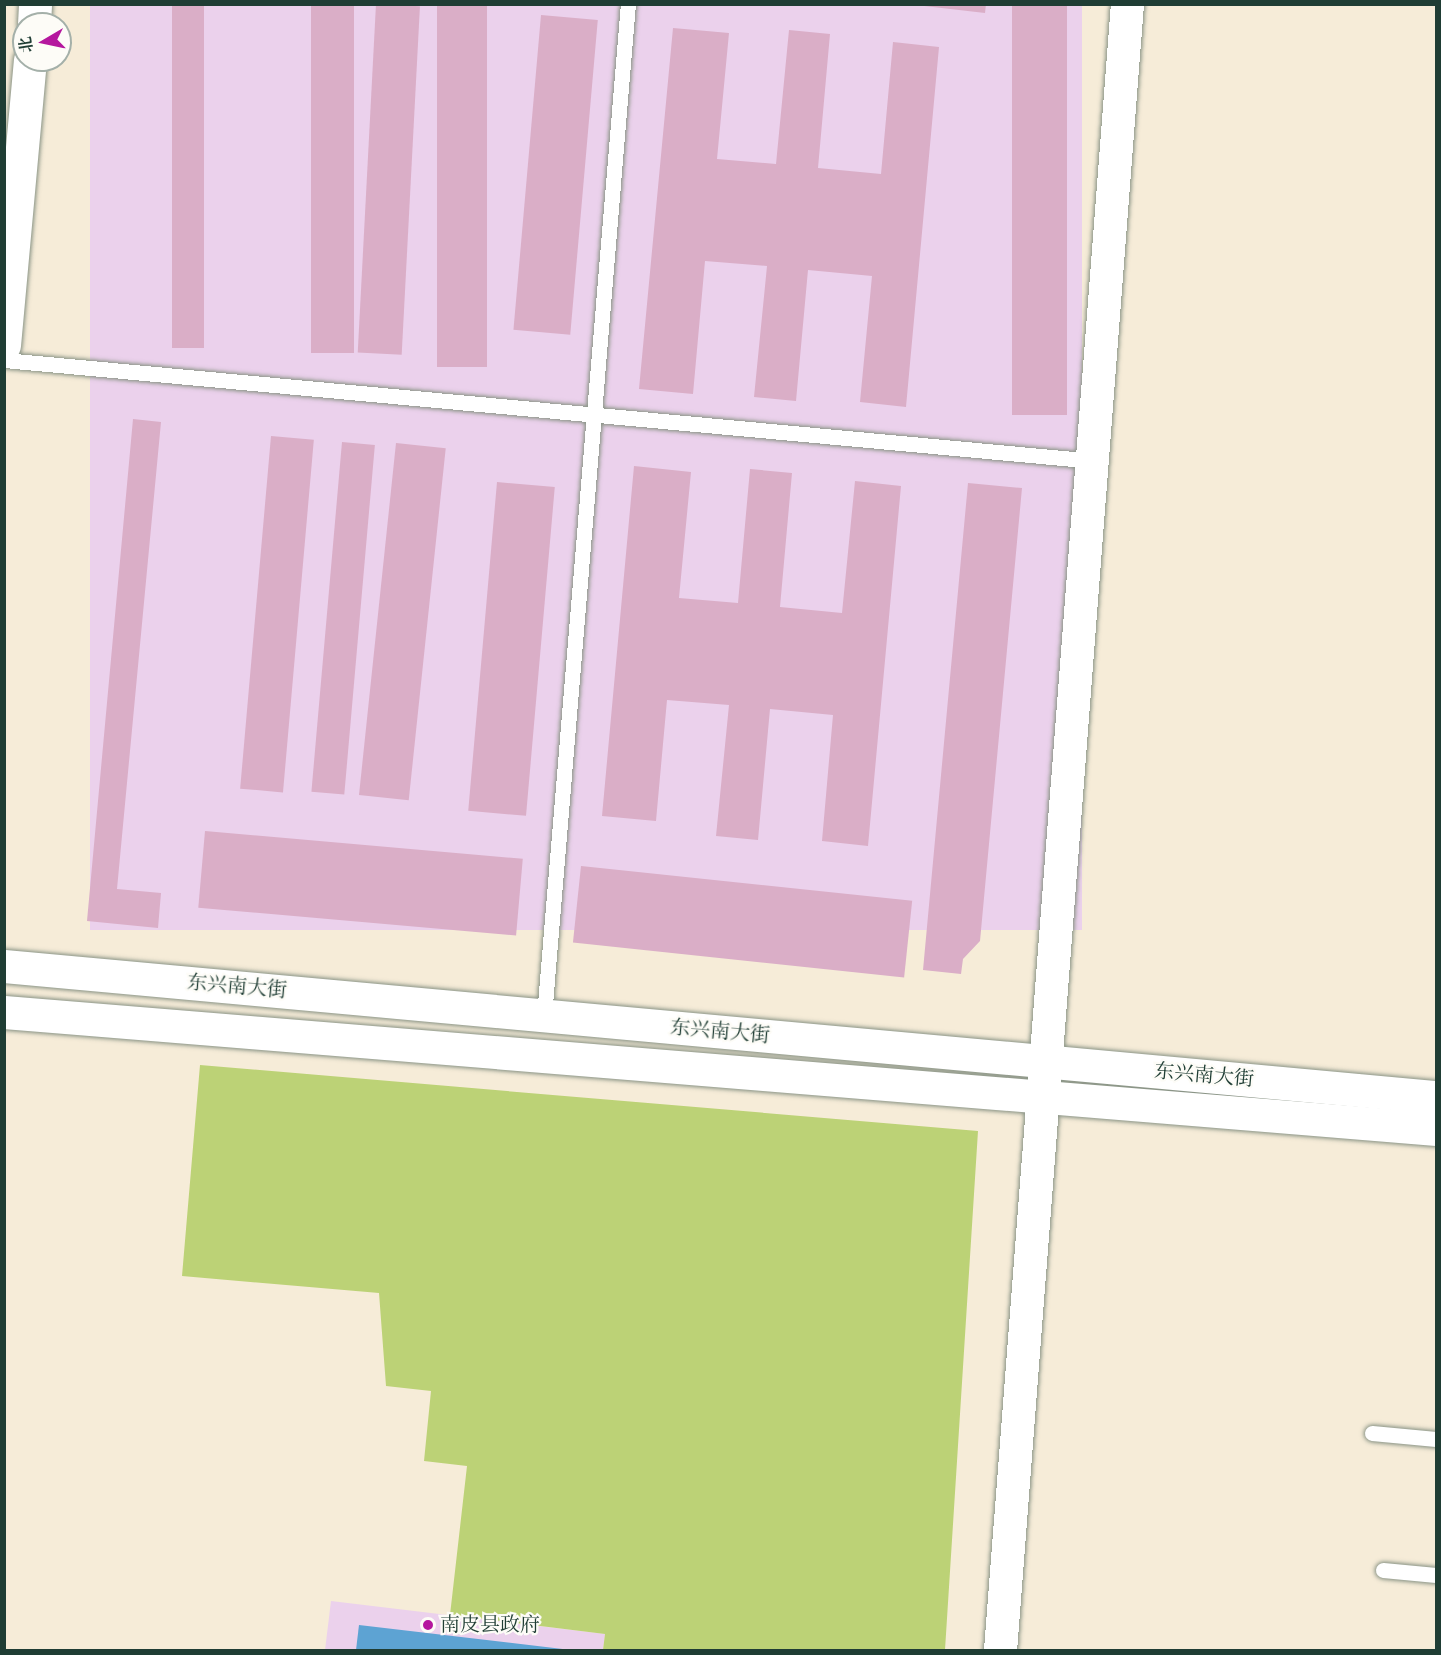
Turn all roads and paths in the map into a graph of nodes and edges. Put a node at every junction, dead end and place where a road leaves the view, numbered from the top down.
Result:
1 (628, 4) edge
2 (1127, 4) edge
3 (29, 72) edge
4 (4, 345) edge
5 (4, 360) edge
6 (594, 415) junction
7 (1095, 461) junction
8 (4, 966) edge
9 (4, 1012) edge
10 (544, 1016) junction
11 (1044, 1062) junction
12 (1042, 1096) junction
13 (1437, 1097) edge
14 (1437, 1129) edge
15 (1372, 1433) dead end
16 (1437, 1439) edge
17 (1383, 1570) dead end
18 (1437, 1575) edge
19 (1000, 1650) edge

1 - 6 lane
2 - 7 street
3 - 4 street
5 - 6 lane
6 - 7 lane
6 - 10 lane
7 - 11 street
8 - 10 street, 东兴南大街
9 - 12 street, 东兴南大街
10 - 11 street, 东兴南大街
11 - 12 street
11 - 13 street, 东兴南大街
12 - 14 street, 东兴南大街
12 - 19 street
15 - 16 lane
17 - 18 lane

